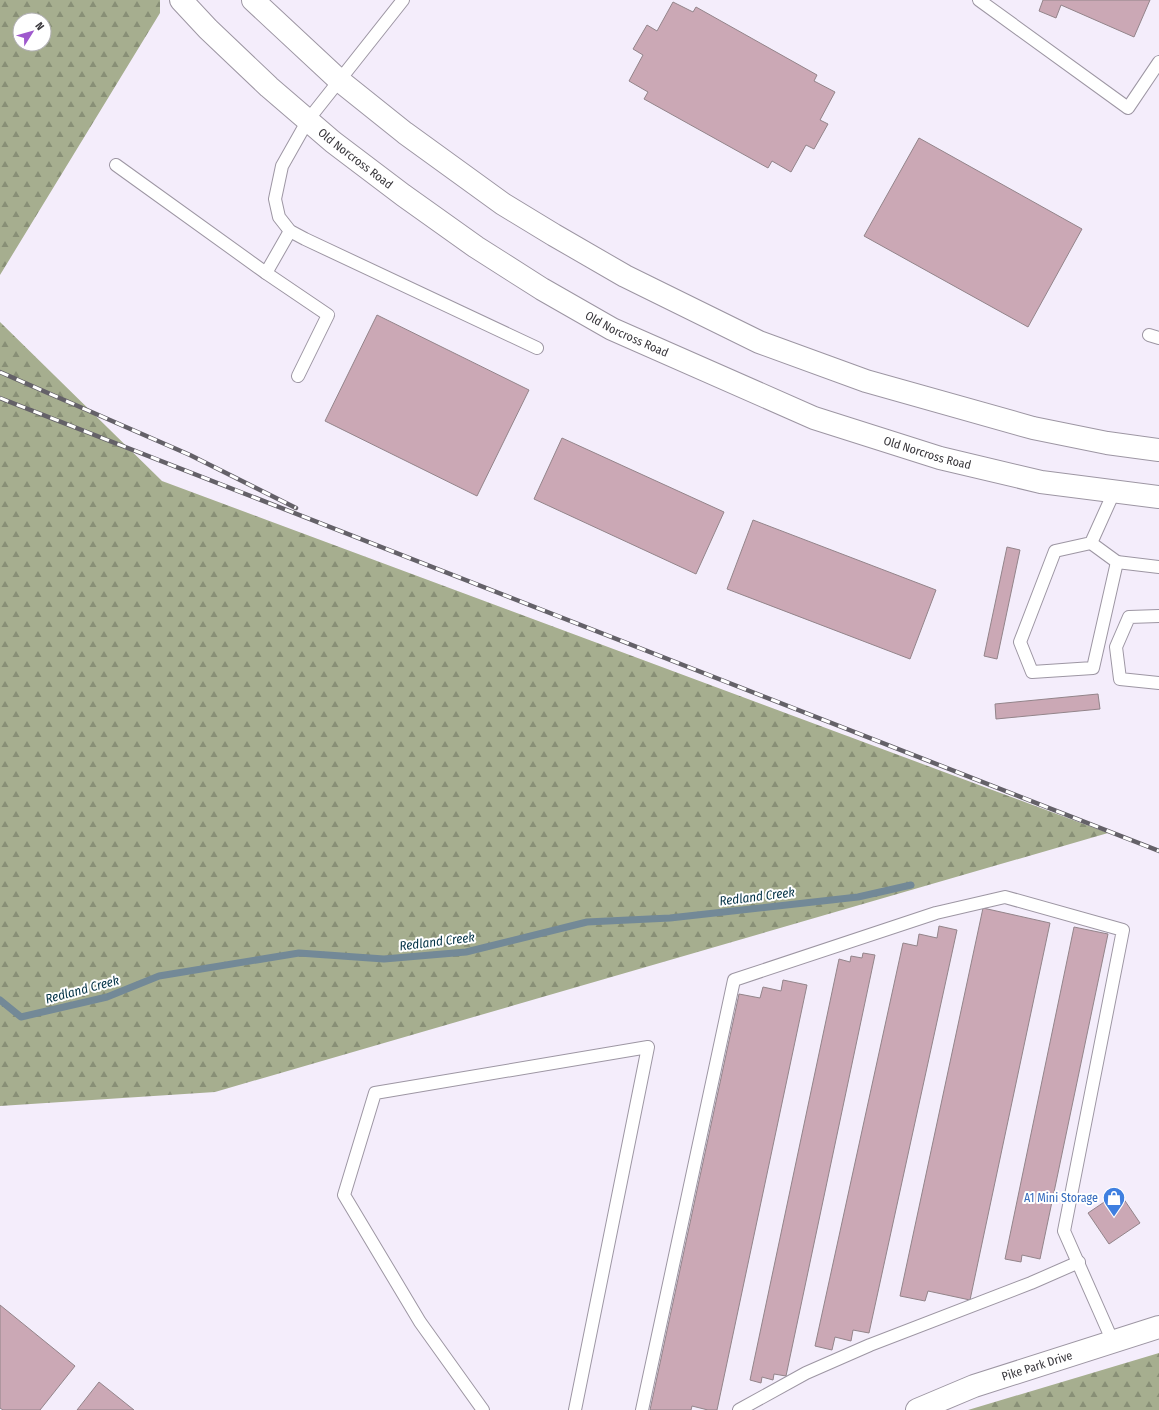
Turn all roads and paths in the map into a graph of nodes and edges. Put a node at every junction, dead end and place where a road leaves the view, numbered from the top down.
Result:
1 (181, 0) edge
2 (252, 0) edge
3 (403, 0) edge
4 (979, 0) edge
5 (1159, 62) edge
6 (340, 81) junction
7 (308, 120) junction
8 (116, 165) dead end
9 (290, 231) junction
10 (266, 273) junction
11 (537, 348) dead end
12 (298, 376) dead end
13 (1159, 450) edge
14 (1114, 492) junction
15 (1159, 497) edge
16 (1091, 543) junction
17 (1117, 562) junction
18 (1159, 567) edge
19 (1159, 616) edge
20 (1159, 684) edge
21 (1079, 1262) junction
22 (1159, 1327) edge
23 (1113, 1342) junction
24 (483, 1410) edge
25 (575, 1410) edge
26 (642, 1410) edge
27 (739, 1410) edge
28 (917, 1410) edge

1 - 7 main road, Old Norcross Road
2 - 6 main road
3 - 6 lane
4 - 5 lane
6 - 7 lane
6 - 13 main road
7 - 9 lane
7 - 14 main road, Old Norcross Road
8 - 10 lane
9 - 10 lane
9 - 11 lane
10 - 12 lane
14 - 15 main road, Old Norcross Road
14 - 16 lane
16 - 17 lane
16 - 17 lane
17 - 18 lane
19 - 20 lane
21 - 23 lane
21 - 26 lane
21 - 27 lane
22 - 23 main road, Pike Park Drive
23 - 28 main road, Pike Park Drive
24 - 25 lane

